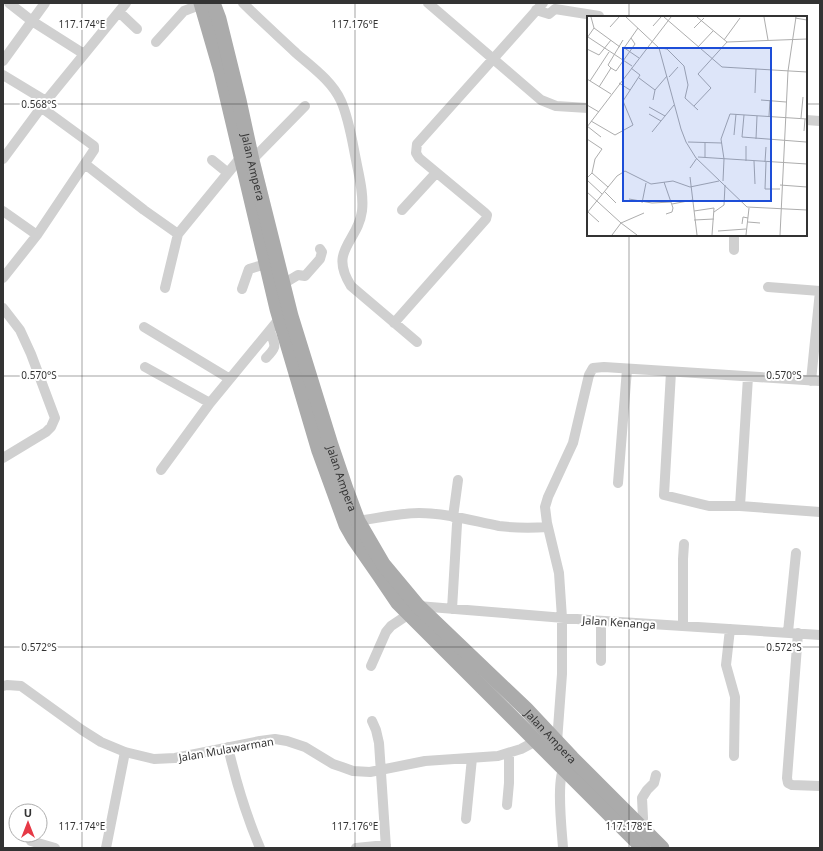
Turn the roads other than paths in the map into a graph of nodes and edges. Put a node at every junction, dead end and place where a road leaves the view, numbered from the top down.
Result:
1 (9, 3) edge
2 (45, 3) edge
3 (126, 3) edge
4 (205, 3) edge
5 (243, 3) edge
6 (428, 3) edge
7 (540, 7) edge
8 (119, 12) junction
9 (599, 16) dead end
10 (32, 21) junction
11 (137, 29) dead end
12 (156, 42) dead end
13 (84, 54) junction
14 (492, 59) junction
15 (3, 61) edge
16 (3, 75) edge
17 (44, 104) junction
18 (305, 106) dead end
19 (587, 108) edge
20 (807, 120) edge
21 (820, 121) edge
22 (247, 158) junction
23 (3, 159) edge
24 (212, 160) dead end
25 (84, 164) junction
26 (228, 173) junction
27 (436, 173) junction
28 (402, 210) dead end
29 (3, 211) edge
30 (178, 234) junction
31 (37, 235) junction
32 (734, 236) edge
33 (268, 247) junction
34 (320, 248) dead end
35 (734, 250) dead end
36 (266, 264) junction
37 (3, 278) edge
38 (283, 284) junction
39 (768, 287) dead end
40 (165, 288) dead end
41 (242, 289) dead end
42 (820, 291) edge
43 (3, 308) edge
44 (280, 318) junction
45 (394, 323) junction
46 (144, 327) dead end
47 (270, 331) junction
48 (417, 342) dead end
49 (266, 358) dead end
50 (144, 367) dead end
51 (627, 368) junction
52 (671, 372) junction
53 (748, 377) junction
54 (230, 379) junction
55 (816, 381) edge
56 (210, 403) junction
57 (3, 458) edge
58 (161, 470) dead end
59 (458, 480) dead end
60 (618, 483) dead end
61 (740, 506) junction
62 (820, 512) edge
63 (358, 521) junction
64 (455, 521) junction
65 (548, 527) junction
66 (684, 544) dead end
67 (796, 553) dead end
68 (452, 609) junction
69 (413, 610) junction
70 (562, 618) junction
71 (601, 620) junction
72 (683, 626) junction
73 (730, 630) junction
74 (793, 633) junction
75 (820, 635) edge
76 (601, 661) dead end
77 (371, 666) dead end
78 (3, 686) edge
79 (372, 721) dead end
80 (536, 740) junction
81 (557, 742) junction
82 (228, 747) junction
83 (125, 752) junction
84 (509, 753) junction
85 (734, 756) dead end
86 (472, 758) junction
87 (567, 762) junction
88 (381, 770) junction
89 (656, 775) dead end
90 (820, 786) edge
91 (507, 805) dead end
92 (466, 819) dead end
93 (642, 827) junction
94 (38, 843) edge
95 (386, 846) edge
96 (55, 848) edge
97 (106, 848) edge
98 (260, 848) edge
99 (356, 848) edge
100 (562, 848) edge
101 (643, 848) edge
102 (662, 848) edge

1 - 10 street
2 - 10 street
3 - 8 street
4 - 12 street
4 - 22 main road, Jalan Ampera
5 - 45 street
6 - 14 street
7 - 9 street
7 - 14 street
8 - 11 street
8 - 13 street
10 - 13 street
10 - 15 street
13 - 17 street
14 - 19 street
14 - 27 street
16 - 17 street
17 - 23 street
17 - 25 street
18 - 22 street
20 - 21 street
22 - 26 street
22 - 33 main road, Jalan Ampera
24 - 26 street
25 - 30 street
25 - 31 street
26 - 30 street
27 - 28 street
27 - 45 street
29 - 31 street
30 - 40 street
31 - 37 street
32 - 35 street
33 - 36 main road, Jalan Ampera
33 - 38 main road, Jalan Ampera
34 - 38 street
36 - 41 street
36 - 44 main road, Jalan Ampera
38 - 63 main road, Jalan Ampera
39 - 42 street
42 - 55 street
43 - 57 street
44 - 47 street
44 - 69 main road, Jalan Ampera
45 - 48 street
46 - 54 street
47 - 49 street
47 - 54 street
50 - 56 street
51 - 52 street
51 - 60 street
51 - 65 street
52 - 53 street
52 - 61 street
53 - 55 street
53 - 61 street
54 - 56 street
56 - 58 street
59 - 64 street
61 - 62 street
63 - 64 street
63 - 69 main road, Jalan Ampera
64 - 65 street
64 - 68 street
65 - 70 street
66 - 72 street
67 - 74 street
68 - 69 street, Jalan Kenanga
68 - 70 street, Jalan Kenanga
69 - 77 street
69 - 80 main road, Jalan Ampera
69 - 81 main road, Jalan Ampera
70 - 71 street, Jalan Kenanga
70 - 81 street
71 - 72 street, Jalan Kenanga
71 - 76 street
72 - 73 street, Jalan Kenanga
73 - 74 street, Jalan Kenanga
73 - 85 street
74 - 75 street, Jalan Kenanga
74 - 90 street
78 - 83 street, Jalan Mulawarman
79 - 88 street
80 - 84 street, Jalan Mulawarman
80 - 87 main road, Jalan Ampera
81 - 87 main road, Jalan Ampera
82 - 83 street, Jalan Mulawarman
82 - 88 street, Jalan Mulawarman
82 - 98 street
83 - 97 street
84 - 86 street, Jalan Mulawarman
84 - 91 street
86 - 88 street, Jalan Mulawarman
86 - 92 street
87 - 93 main road, Jalan Ampera
87 - 100 street
87 - 101 main road, Jalan Ampera
88 - 95 street
89 - 93 street
93 - 102 main road, Jalan Ampera
94 - 96 street
95 - 99 street

